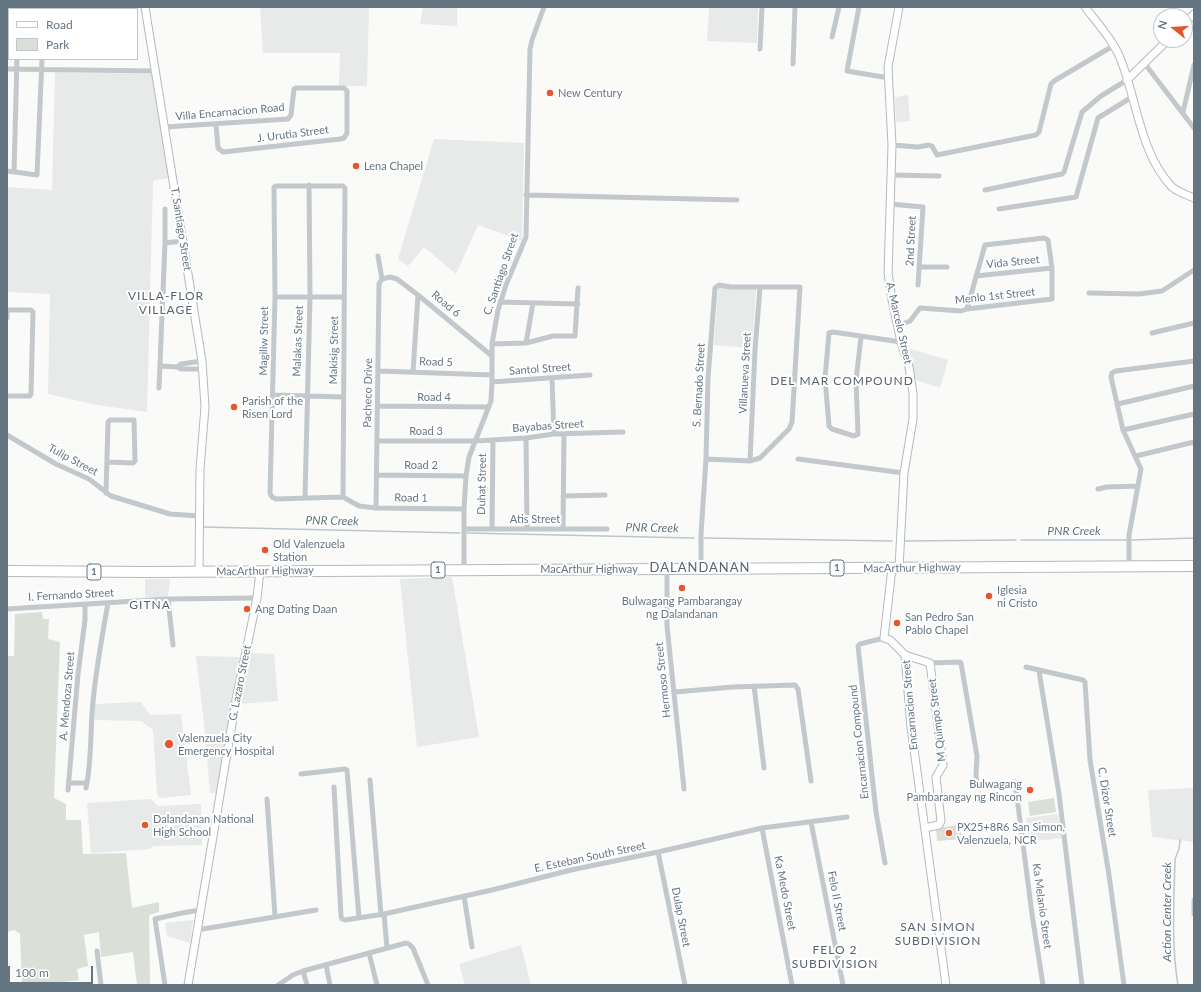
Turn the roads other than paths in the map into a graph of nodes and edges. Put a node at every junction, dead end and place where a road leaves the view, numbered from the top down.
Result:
1 (145, 7) edge
2 (544, 7) edge
3 (762, 7) edge
4 (795, 7) edge
5 (839, 7) edge
6 (859, 7) edge
7 (899, 7) edge
8 (1085, 7) edge
9 (832, 37) dead end
10 (1113, 46) junction
11 (1160, 48) edge
12 (760, 49) dead end
13 (17, 60) edge
14 (42, 60) edge
15 (793, 64) dead end
16 (1145, 64) junction
17 (1194, 65) edge
18 (7, 69) edge
19 (17, 69) junction
20 (41, 69) junction
21 (155, 71) junction
22 (889, 78) junction
23 (1127, 80) junction
24 (344, 88) joint
25 (1132, 97) junction
26 (1183, 112) junction
27 (216, 124) junction
28 (165, 127) junction
29 (1194, 128) edge
30 (892, 145) junction
31 (7, 171) edge
32 (14, 172) junction
33 (891, 175) junction
34 (938, 176) dead end
35 (309, 186) junction
36 (985, 190) dead end
37 (526, 195) junction
38 (1194, 198) edge
39 (737, 200) dead end
40 (890, 204) junction
41 (165, 209) dead end
42 (999, 209) dead end
43 (183, 241) junction
44 (165, 243) junction
45 (378, 256) dead end
46 (919, 267) junction
47 (947, 267) dead end
48 (1052, 268) junction
49 (1194, 270) edge
50 (976, 276) junction
51 (382, 279) junction
52 (918, 285) dead end
53 (760, 286) junction
54 (578, 288) dead end
55 (1089, 293) dead end
56 (418, 294) junction
57 (310, 296) junction
58 (275, 297) junction
59 (344, 297) junction
60 (500, 302) junction
61 (533, 303) junction
62 (578, 304) junction
63 (967, 309) junction
64 (7, 310) edge
65 (7, 318) edge
66 (1194, 323) edge
67 (898, 326) junction
68 (1152, 333) dead end
69 (861, 337) junction
70 (901, 342) junction
71 (526, 343) junction
72 (492, 344) junction
73 (492, 356) junction
74 (202, 361) junction
75 (1194, 361) edge
76 (161, 366) junction
77 (177, 367) junction
78 (203, 369) junction
79 (379, 371) junction
80 (413, 372) junction
81 (492, 374) junction
82 (590, 375) dead end
83 (552, 379) junction
84 (492, 382) junction
85 (1194, 386) edge
86 (159, 388) dead end
87 (7, 396) edge
88 (273, 396) junction
89 (307, 396) junction
90 (343, 397) junction
91 (1118, 404) junction
92 (378, 406) junction
93 (489, 407) junction
94 (1194, 414) edge
95 (1123, 430) junction
96 (623, 432) dead end
97 (554, 434) junction
98 (564, 434) junction
99 (7, 435) edge
100 (526, 438) junction
101 (493, 440) junction
102 (377, 441) junction
103 (475, 441) junction
104 (1194, 442) edge
105 (1136, 456) junction
106 (706, 458) junction
107 (798, 459) dead end
108 (750, 461) junction
109 (107, 462) junction
110 (904, 473) junction
111 (377, 475) junction
112 (466, 476) junction
113 (1138, 486) junction
114 (1098, 489) dead end
115 (106, 493) junction
116 (605, 495) dead end
117 (562, 496) junction
118 (305, 497) junction
119 (343, 497) junction
120 (376, 508) junction
121 (464, 509) junction
122 (199, 516) junction
123 (492, 528) junction
124 (464, 529) junction
125 (527, 529) junction
126 (563, 529) junction
127 (607, 529) dead end
128 (1194, 566) edge
129 (1129, 567) junction
130 (895, 568) junction
131 (666, 569) junction
132 (701, 569) junction
133 (464, 570) junction
134 (7, 571) edge
135 (260, 571) junction
136 (199, 572) junction
137 (257, 598) junction
138 (168, 599) junction
139 (108, 603) junction
140 (85, 604) junction
141 (7, 609) edge
142 (884, 638) junction
143 (173, 645) dead end
144 (905, 655) junction
145 (930, 663) junction
146 (1026, 667) dead end
147 (1039, 671) junction
148 (754, 686) junction
149 (675, 692) junction
150 (764, 768) dead end
151 (301, 774) dead end
152 (370, 780) dead end
153 (812, 781) dead end
154 (1015, 782) dead end
155 (69, 783) junction
156 (334, 787) dead end
157 (977, 787) dead end
158 (684, 789) dead end
159 (68, 790) dead end
160 (267, 799) dead end
161 (847, 817) dead end
162 (811, 822) junction
163 (762, 828) junction
164 (925, 828) junction
165 (658, 852) junction
166 (885, 863) dead end
167 (464, 896) junction
168 (1194, 900) edge
169 (200, 910) junction
170 (316, 910) dead end
171 (1194, 914) edge
172 (382, 915) junction
173 (275, 916) junction
174 (359, 918) junction
175 (197, 930) junction
176 (472, 947) dead end
177 (387, 948) junction
178 (97, 951) dead end
179 (369, 952) junction
180 (326, 965) junction
181 (303, 971) junction
182 (101, 985) edge
183 (165, 985) edge
184 (188, 985) edge
185 (278, 985) edge
186 (307, 985) edge
187 (330, 985) edge
188 (377, 985) edge
189 (428, 985) edge
190 (685, 985) edge
191 (792, 985) edge
192 (843, 985) edge
193 (946, 985) edge
194 (1042, 985) edge
195 (1082, 985) edge
196 (1124, 985) edge

1 - 21 street, T. Santiago Street
2 - 37 street, C. Santiago Street
3 - 12 street
4 - 15 street
5 - 9 street
6 - 22 street
7 - 22 street, A. Marcelo Street
8 - 10 street
10 - 23 street
10 - 30 street
11 - 16 street
13 - 19 street
14 - 20 street
16 - 23 street
16 - 26 street
17 - 26 street
18 - 19 street
19 - 20 street
19 - 32 street
20 - 21 street
20 - 32 street
21 - 28 street, T. Santiago Street
22 - 30 street, A. Marcelo Street
23 - 25 street
23 - 36 street
24 - 27 street, Villa Encarnacion Road
24 - 27 street, J. Urutia Street
25 - 38 street
25 - 42 street
26 - 29 street
27 - 28 street, Villa Encarnacion Road
28 - 43 street, T. Santiago Street
30 - 33 street, A. Marcelo Street
31 - 32 street
33 - 34 street
33 - 40 street, A. Marcelo Street
35 - 57 street, Malakas Street
35 - 58 street, Magiliw Street
35 - 59 street, Makisig Street
37 - 39 street
37 - 60 street, C. Santiago Street
40 - 46 street, 2nd Street
40 - 67 street, A. Marcelo Street
41 - 44 street
43 - 44 street
43 - 74 street, T. Santiago Street
44 - 76 street
45 - 51 street, Pacheco Drive
46 - 47 street
46 - 52 street, 2nd Street
48 - 50 street, Vida Street
48 - 50 street
48 - 63 street, Menlo 1st Street
49 - 55 street
50 - 63 street
51 - 56 street, Road 6
51 - 79 street, Pacheco Drive
53 - 106 street, S. Bernado Street
53 - 108 street, Villanueva Street
53 - 108 street, S. Bernado Street
54 - 62 street
56 - 73 street, Road 6
56 - 80 street
57 - 58 street
57 - 59 street
57 - 89 street, Malakas Street
58 - 88 street, Magiliw Street
59 - 90 street, Makisig Street
60 - 61 street
60 - 72 street, C. Santiago Street
61 - 62 street
61 - 71 street
62 - 71 street
63 - 67 street, Menlo 1st Street
64 - 65 street
64 - 87 street
66 - 68 street
67 - 70 street, A. Marcelo Street
69 - 69 street
69 - 70 street
70 - 110 street, A. Marcelo Street
71 - 72 street
72 - 73 street, C. Santiago Street
73 - 81 street, C. Santiago Street
74 - 77 street
74 - 78 street, T. Santiago Street
75 - 91 street
76 - 77 street
76 - 86 street
77 - 78 street
78 - 122 street, T. Santiago Street
79 - 80 street, Road 5
79 - 92 street, Pacheco Drive
80 - 81 street, Road 5
81 - 84 street, C. Santiago Street
82 - 83 street, Santol Street
83 - 84 street, Santol Street
83 - 97 street
84 - 93 street, C. Santiago Street
85 - 91 street
88 - 89 street
88 - 118 street, Magiliw Street
89 - 90 street
89 - 118 street, Malakas Street
90 - 119 street, Makisig Street
91 - 95 street
92 - 93 street, Road 4
92 - 102 street, Pacheco Drive
93 - 103 street, C. Santiago Street
94 - 95 street
95 - 105 street
96 - 98 street, Bayabas Street
97 - 98 street, Bayabas Street
97 - 100 street, Bayabas Street
98 - 117 street
99 - 115 street, Tulip Street
100 - 101 street, Bayabas Street
100 - 125 street
101 - 103 street, Bayabas Street
101 - 123 street, Duhat Street
102 - 103 street, Road 3
102 - 111 street, Pacheco Drive
103 - 112 street, C. Santiago Street
104 - 105 street
105 - 113 street
106 - 108 street
106 - 132 street, S. Bernado Street
107 - 110 street
109 - 109 street
109 - 115 street
110 - 130 street, A. Marcelo Street
111 - 112 street, Road 2
111 - 120 street, Pacheco Drive
112 - 121 street, C. Santiago Street
113 - 114 street
113 - 129 street
115 - 122 street, Tulip Street
116 - 117 street
117 - 126 street
118 - 119 street
119 - 120 street, Road 1
120 - 121 street, Road 1
121 - 124 street, C. Santiago Street
122 - 136 street, T. Santiago Street
123 - 124 street, Atis Street
123 - 125 street, Atis Street
124 - 133 street, C. Santiago Street
125 - 126 street, Atis Street
126 - 127 street, Atis Street
128 - 129 highway, MacArthur Highway / 1
129 - 130 highway, MacArthur Highway / 1
130 - 132 highway, MacArthur Highway / 1
130 - 142 street
131 - 132 highway, MacArthur Highway / 1
131 - 133 highway, MacArthur Highway / 1
131 - 149 street, Hermoso Street
133 - 135 highway, MacArthur Highway / 1
134 - 136 highway, MacArthur Highway / 1
135 - 136 highway, MacArthur Highway / 1
135 - 137 street, G. Lazaro Street
137 - 138 street, I. Fernando Street
137 - 169 street, G. Lazaro Street
138 - 139 street, I. Fernando Street
138 - 143 street
139 - 140 street, I. Fernando Street
139 - 155 street
140 - 141 street, I. Fernando Street
140 - 155 street, A. Mendoza Street
142 - 144 street, Encarnacion Street
142 - 166 street, Encarnacion Compound
144 - 145 street
144 - 164 street, Encarnacion Street
145 - 157 street
145 - 164 street, M Quimpo Street
146 - 147 street, C. Dizor Street
147 - 195 street
147 - 196 street, C. Dizor Street
148 - 149 street
148 - 150 street
148 - 153 street
149 - 158 street, Hermoso Street
151 - 174 street
152 - 172 street
154 - 194 street, Ka Melanio Street
155 - 159 street, A. Mendoza Street
156 - 174 street, E. Esteban South Street
160 - 173 street
161 - 162 street, E. Esteban South Street
162 - 163 street, E. Esteban South Street
162 - 192 street, Felo II Street
163 - 165 street, E. Esteban South Street
163 - 191 street, Ka Medo Street
164 - 193 street, Encarnacion Street
165 - 167 street, E. Esteban South Street
165 - 190 street, Dulap Street
167 - 172 street, E. Esteban South Street
167 - 176 street
168 - 171 street
169 - 175 street, G. Lazaro Street
169 - 183 street
170 - 173 street
172 - 174 street, E. Esteban South Street
172 - 177 street
173 - 175 street
175 - 184 street, G. Lazaro Street
177 - 179 street
177 - 189 street
178 - 182 street
179 - 180 street
179 - 188 street
180 - 181 street
180 - 187 street
181 - 185 street
181 - 186 street

